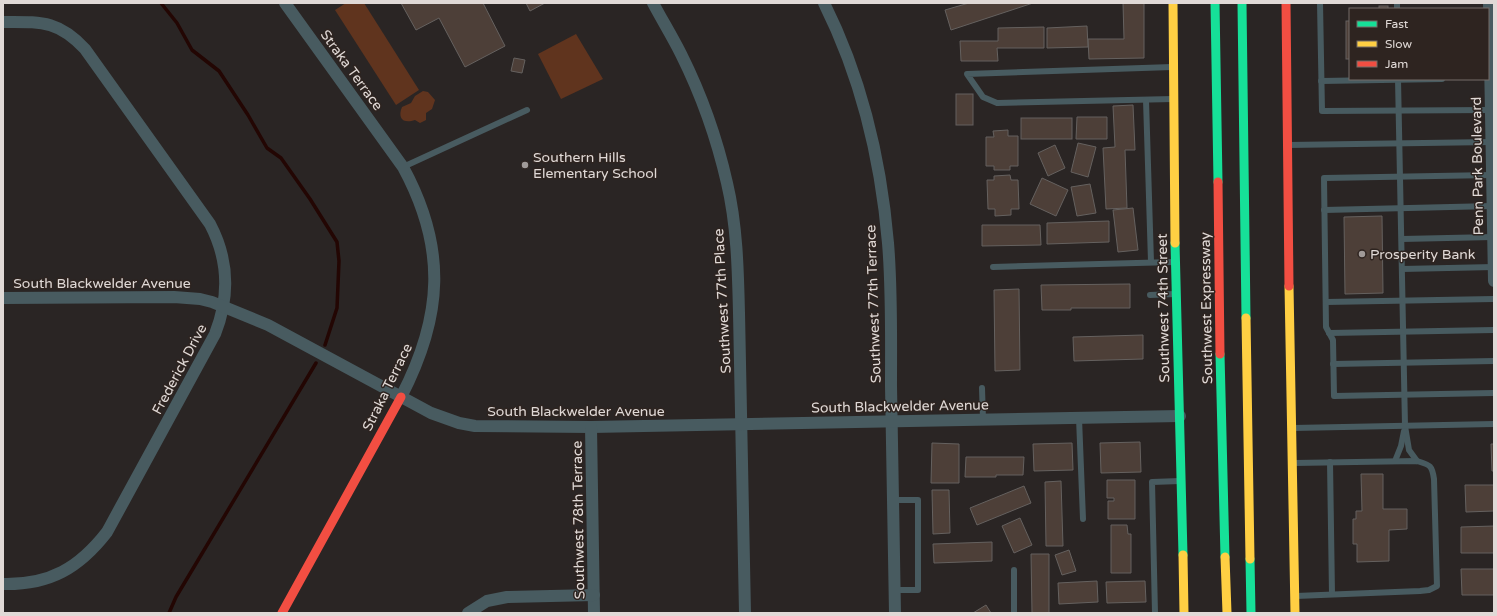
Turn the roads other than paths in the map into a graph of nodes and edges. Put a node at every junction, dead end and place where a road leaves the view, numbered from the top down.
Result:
1 (285, 3) edge
2 (653, 3) edge
3 (824, 3) edge
4 (1173, 3) edge
5 (1215, 3) edge
6 (1242, 3) edge
7 (1286, 3) edge
8 (1320, 3) edge
9 (1489, 11) edge
10 (3, 22) edge
11 (1489, 46) edge
12 (1174, 67) junction
13 (1489, 78) edge
14 (1360, 80) edge
15 (1398, 80) edge
16 (1321, 81) junction
17 (1174, 99) junction
18 (1146, 100) junction
19 (527, 110) dead end
20 (1399, 110) junction
21 (1491, 110) junction
22 (1492, 142) junction
23 (1400, 143) junction
24 (1288, 145) junction
25 (403, 167) junction
26 (1492, 175) junction
27 (1400, 176) junction
28 (1493, 206) junction
29 (1401, 208) junction
30 (1324, 210) junction
31 (1493, 237) edge
32 (1402, 239) junction
33 (1151, 262) junction
34 (1176, 262) junction
35 (993, 267) dead end
36 (1494, 268) edge
37 (1402, 269) junction
38 (1494, 281) edge
39 (1176, 294) junction
40 (1150, 296) dead end
41 (3, 298) edge
42 (1494, 299) edge
43 (1403, 300) junction
44 (1326, 302) junction
45 (223, 306) junction
46 (1494, 330) edge
47 (1403, 332) junction
48 (1329, 333) junction
49 (1494, 361) edge
50 (1404, 363) junction
51 (1333, 364) junction
52 (982, 388) dead end
53 (1494, 393) edge
54 (1404, 395) junction
55 (401, 397) junction
56 (1180, 416) junction
57 (1079, 418) junction
58 (983, 419) junction
59 (892, 420) junction
60 (741, 424) junction
61 (1494, 424) edge
62 (1405, 426) junction
63 (591, 427) junction
64 (1291, 428) junction
65 (1395, 461) junction
66 (1417, 461) junction
67 (1330, 462) junction
68 (1292, 463) junction
69 (1181, 481) junction
70 (893, 500) junction
71 (1082, 519) dead end
72 (1014, 570) dead end
73 (3, 584) edge
74 (895, 590) junction
75 (1332, 594) junction
76 (594, 595) junction
77 (1295, 596) junction
78 (282, 613) edge
79 (468, 613) edge
80 (594, 613) edge
81 (745, 613) edge
82 (895, 613) edge
83 (1014, 613) edge
84 (1155, 613) edge
85 (1184, 613) edge
86 (1226, 613) edge
87 (1251, 613) edge
88 (1295, 613) edge

1 - 25 street, Straka Terrace
2 - 60 street, Southwest 77th Place
3 - 59 street, Southwest 77th Terrace
4 - 12 main road, Southwest 74th Street
5 - 86 main road, Southwest Expressway
6 - 87 main road
7 - 24 main road
8 - 16 lane
9 - 11 street, Penn Park Boulevard
10 - 45 street, Frederick Drive
11 - 13 street, Penn Park Boulevard
12 - 17 main road, Southwest 74th Street
12 - 18 lane
13 - 21 street, Penn Park Boulevard
14 - 16 lane
15 - 20 lane
16 - 20 lane
17 - 18 lane
17 - 34 main road, Southwest 74th Street
18 - 33 lane
19 - 25 lane
20 - 21 lane
20 - 23 lane
21 - 22 street, Penn Park Boulevard
22 - 23 lane
22 - 26 street, Penn Park Boulevard
23 - 24 lane
23 - 27 lane
24 - 64 main road
25 - 55 street, Straka Terrace
26 - 27 lane
26 - 28 street, Penn Park Boulevard
27 - 29 lane
27 - 30 lane
28 - 29 lane
28 - 31 street, Penn Park Boulevard
29 - 30 lane
29 - 32 lane
30 - 44 lane
31 - 32 lane
31 - 36 street, Penn Park Boulevard
32 - 37 lane
33 - 34 lane
33 - 35 lane
34 - 39 main road, Southwest 74th Street
36 - 37 lane
36 - 38 street, Penn Park Boulevard
37 - 43 lane
39 - 40 lane
39 - 56 main road, Southwest 74th Street
41 - 45 street, South Blackwelder Avenue
42 - 43 lane
43 - 44 lane
43 - 47 lane
44 - 48 lane
45 - 55 street, South Blackwelder Avenue
45 - 73 street, Frederick Drive
46 - 47 lane
47 - 48 lane
47 - 50 lane
48 - 51 lane
49 - 50 lane
50 - 51 lane
50 - 54 lane
51 - 54 lane
52 - 58 lane
53 - 54 lane
54 - 62 lane
55 - 63 street, South Blackwelder Avenue
55 - 78 main road, Straka Terrace
56 - 57 street, South Blackwelder Avenue
56 - 69 main road, Southwest 74th Street
57 - 58 street, South Blackwelder Avenue
57 - 71 lane
58 - 59 street, South Blackwelder Avenue
59 - 60 street, South Blackwelder Avenue
59 - 70 street, Southwest 77th Terrace
60 - 63 street, South Blackwelder Avenue
60 - 81 street, Southwest 77th Place
61 - 62 lane
62 - 64 lane
62 - 65 lane
62 - 66 lane
63 - 76 street, Southwest 78th Terrace
64 - 68 main road
65 - 66 lane
65 - 67 lane
66 - 75 lane
67 - 68 lane
67 - 75 lane
68 - 77 main road
69 - 84 lane
69 - 85 main road, Southwest 74th Street
70 - 74 street, Southwest 77th Terrace
70 - 74 lane
72 - 83 lane
74 - 82 street, Southwest 77th Terrace
75 - 77 lane
76 - 79 street
76 - 80 street, Southwest 78th Terrace
77 - 88 main road

